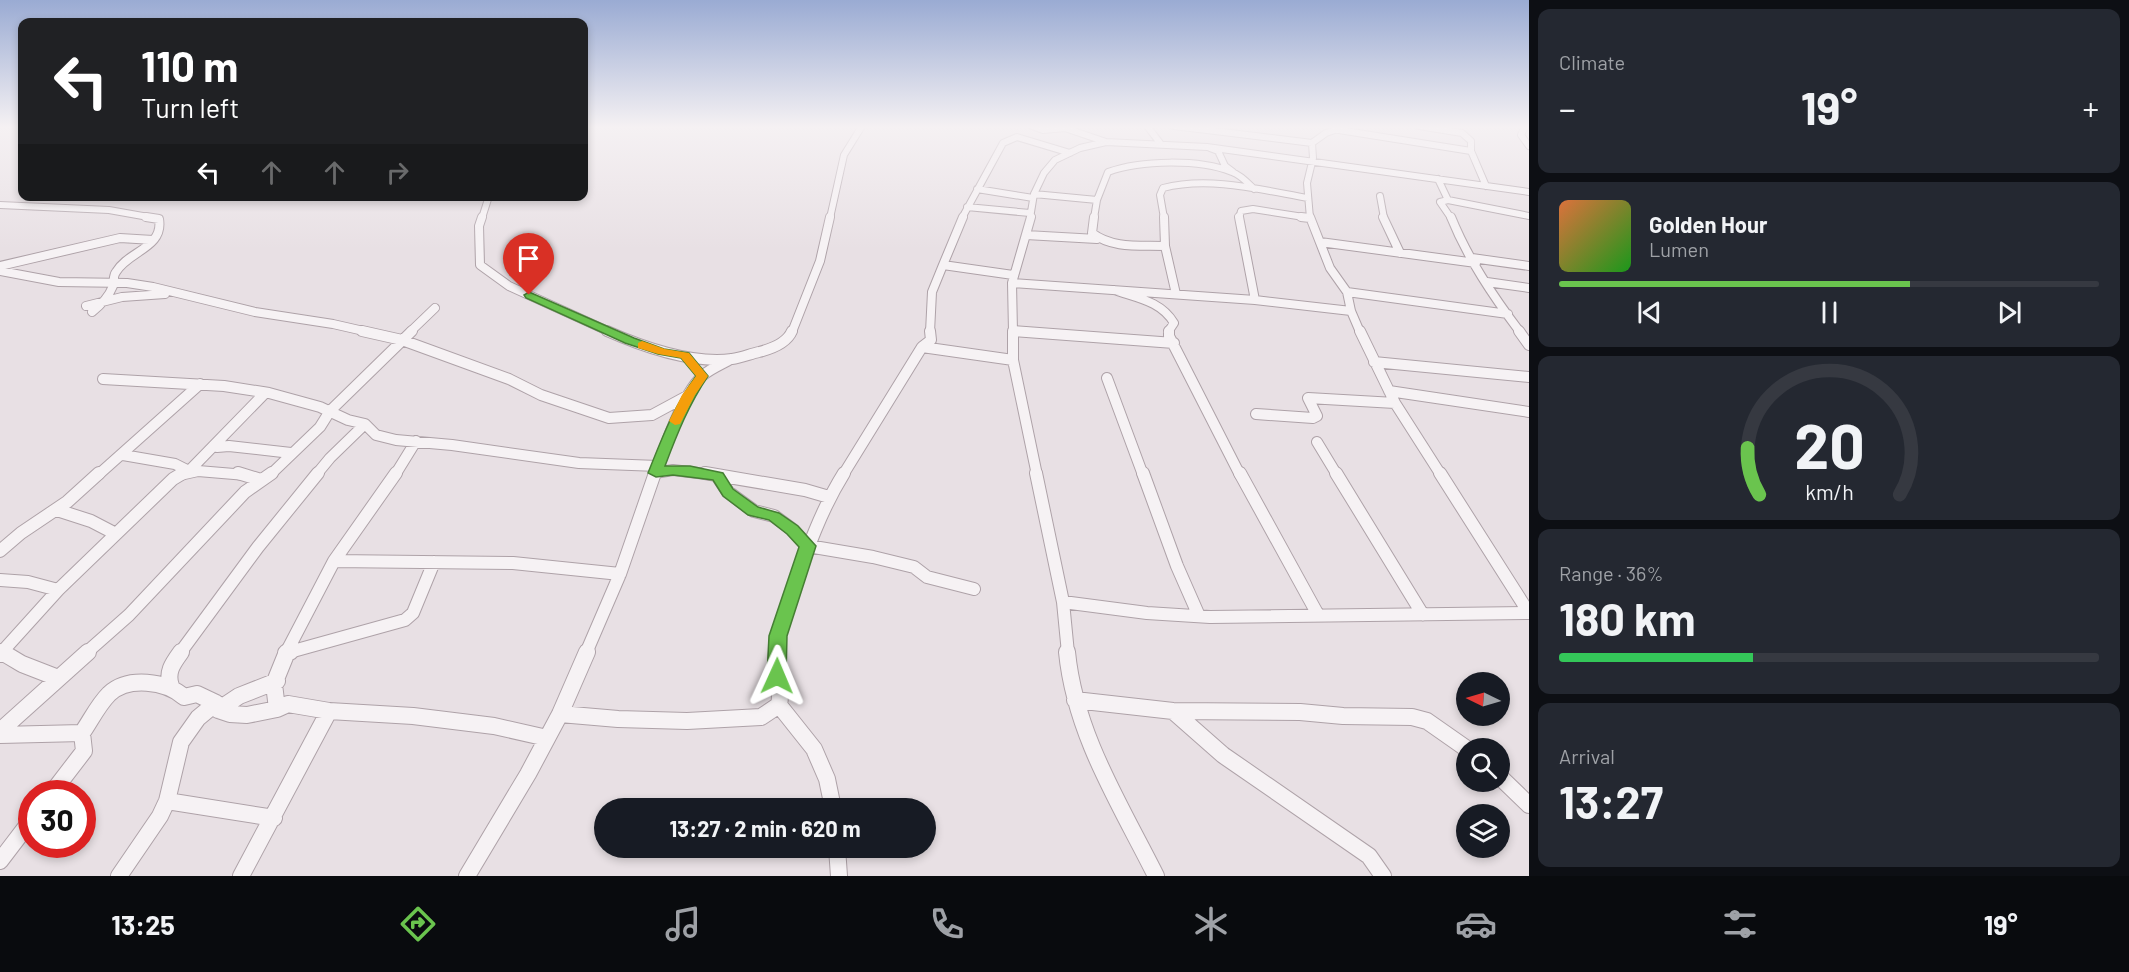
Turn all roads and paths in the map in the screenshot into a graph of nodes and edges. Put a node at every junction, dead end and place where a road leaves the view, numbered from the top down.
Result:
1 (841, 167) edge
2 (990, 167) edge
3 (1048, 167) edge
4 (1119, 167) edge
5 (1204, 167) edge
6 (1226, 167) edge
7 (1310, 167) edge
8 (1348, 167) edge
9 (1478, 167) edge
10 (1233, 173) junction
11 (1438, 179) junction
12 (1486, 186) junction
13 (977, 189) junction
14 (1254, 189) junction
15 (1529, 192) edge
16 (1033, 196) junction
17 (1380, 196) dead end
18 (1308, 198) junction
19 (1097, 200) junction
20 (1448, 200) junction
21 (487, 201) edge
22 (0, 205) edge
23 (967, 207) junction
24 (1030, 213) junction
25 (1529, 216) edge
26 (1310, 218) junction
27 (1026, 235) junction
28 (1097, 239) junction
29 (153, 240) junction
30 (1320, 242) junction
31 (1166, 246) junction
32 (1400, 253) junction
33 (1474, 261) junction
34 (943, 265) junction
35 (1529, 266) edge
36 (0, 269) edge
37 (1012, 279) junction
38 (1487, 282) junction
39 (114, 283) junction
40 (1529, 288) edge
41 (1114, 290) junction
42 (1347, 292) junction
43 (171, 293) junction
44 (1176, 294) junction
45 (105, 300) junction
46 (1255, 300) junction
47 (435, 308) dead end
48 (89, 309) dead end
49 (1351, 311) junction
50 (1508, 314) junction
51 (1013, 331) junction
52 (402, 340) junction
53 (1174, 343) junction
54 (1529, 345) edge
55 (922, 347) junction
56 (685, 355) junction
57 (732, 359) junction
58 (1013, 360) junction
59 (1374, 362) junction
60 (702, 376) junction
61 (1529, 377) edge
62 (1107, 378) dead end
63 (104, 379) dead end
64 (200, 384) junction
65 (1389, 391) junction
66 (265, 393) junction
67 (689, 395) junction
68 (1395, 403) junction
69 (330, 411) junction
70 (1529, 412) edge
71 (1256, 414) dead end
72 (652, 415) junction
73 (365, 424) junction
74 (674, 424) junction
75 (416, 441) junction
76 (1317, 442) dead end
77 (217, 447) junction
78 (291, 453) junction
79 (123, 455) junction
80 (657, 469) junction
81 (189, 471) junction
82 (718, 477) junction
83 (261, 480) junction
84 (829, 497) junction
85 (57, 510) junction
86 (116, 534) junction
87 (808, 546) junction
88 (0, 551) edge
89 (334, 561) junction
90 (434, 562) junction
91 (620, 574) junction
92 (0, 580) edge
93 (974, 589) dead end
94 (58, 590) junction
95 (1063, 602) junction
96 (1317, 612) junction
97 (1529, 613) edge
98 (1423, 615) junction
99 (1199, 616) junction
100 (1, 653) edge
101 (286, 653) junction
102 (58, 678) junction
103 (277, 681) junction
104 (171, 686) junction
105 (1075, 700) junction
106 (779, 705) junction
107 (217, 706) junction
108 (278, 709) junction
109 (329, 711) junction
110 (1173, 711) junction
111 (560, 714) junction
112 (761, 717) junction
113 (789, 718) junction
114 (0, 733) edge
115 (82, 733) junction
116 (547, 738) junction
117 (1456, 741) edge
118 (62, 780) edge
119 (1510, 787) edge
120 (831, 798) edge
121 (167, 801) junction
122 (1529, 805) edge
123 (273, 818) junction
124 (18, 837) edge
125 (838, 858) edge
126 (0, 861) edge
127 (119, 876) edge
128 (241, 876) edge
129 (467, 876) edge
130 (839, 876) edge
131 (1156, 876) edge
132 (1383, 876) edge

1 - 57 street
2 - 13 street
3 - 16 street
4 - 19 street
5 - 10 street
6 - 10 street
7 - 18 street
8 - 11 street
9 - 12 street
10 - 14 street
11 - 12 street
11 - 20 street
12 - 15 street
13 - 16 street
13 - 23 street
14 - 18 street
14 - 31 street
16 - 19 street
16 - 24 street
17 - 32 street
18 - 26 street
19 - 28 street
20 - 25 street
20 - 33 street
21 - 56 street
22 - 29 street
23 - 24 street
23 - 34 street
24 - 27 street
26 - 30 street
26 - 46 street
27 - 28 street
27 - 37 street
28 - 31 street
29 - 36 street
29 - 39 street
30 - 32 street
30 - 42 street
31 - 44 street
32 - 33 street
33 - 35 street
33 - 38 street
34 - 37 street
34 - 55 street
36 - 39 street
37 - 41 street
37 - 51 street
38 - 40 street
38 - 50 street
39 - 43 street
39 - 45 street
41 - 44 street
41 - 53 street
42 - 49 street
42 - 50 street
43 - 45 street
43 - 52 street
44 - 46 street
45 - 48 street
46 - 49 street
47 - 52 street
49 - 59 street
50 - 54 street
51 - 53 street
51 - 58 street
52 - 69 street
52 - 72 street
53 - 96 street
55 - 58 street
55 - 84 street
56 - 57 street
56 - 60 street
57 - 60 street
58 - 95 street
59 - 61 street
59 - 65 street
60 - 67 street
62 - 99 street
63 - 64 street
64 - 66 street
64 - 79 street
65 - 68 street
65 - 70 street
66 - 69 street
66 - 77 street
67 - 72 street
67 - 74 street
68 - 71 street
68 - 97 street
69 - 73 street
69 - 78 street
72 - 74 street
73 - 75 street
73 - 104 street
74 - 80 street
75 - 80 street
75 - 89 street
76 - 98 street
77 - 78 street
77 - 81 street
78 - 83 street
79 - 81 street
79 - 85 street
80 - 82 street
80 - 91 street
81 - 83 street
81 - 86 street
82 - 84 street
82 - 87 street
83 - 102 street
84 - 87 street
85 - 86 street
85 - 88 street
86 - 94 street
87 - 93 street
87 - 106 street
89 - 90 street
89 - 101 street
90 - 91 street
90 - 101 street
91 - 111 street
92 - 94 street
94 - 100 street
95 - 99 street
95 - 105 street
96 - 98 street
96 - 99 street
97 - 98 street
100 - 102 street
101 - 103 street
102 - 114 street
103 - 107 street
103 - 108 street
104 - 107 street
104 - 115 street
105 - 110 street
105 - 131 street
106 - 112 street
106 - 113 street
107 - 108 street
107 - 121 street
108 - 109 street
109 - 116 street
109 - 123 street
110 - 117 street
110 - 132 street
111 - 112 street
111 - 116 street
112 - 113 street
113 - 120 street
114 - 115 street
115 - 118 street
116 - 129 street
119 - 122 street
121 - 123 street
121 - 127 street
123 - 128 street
124 - 126 street
125 - 130 street

